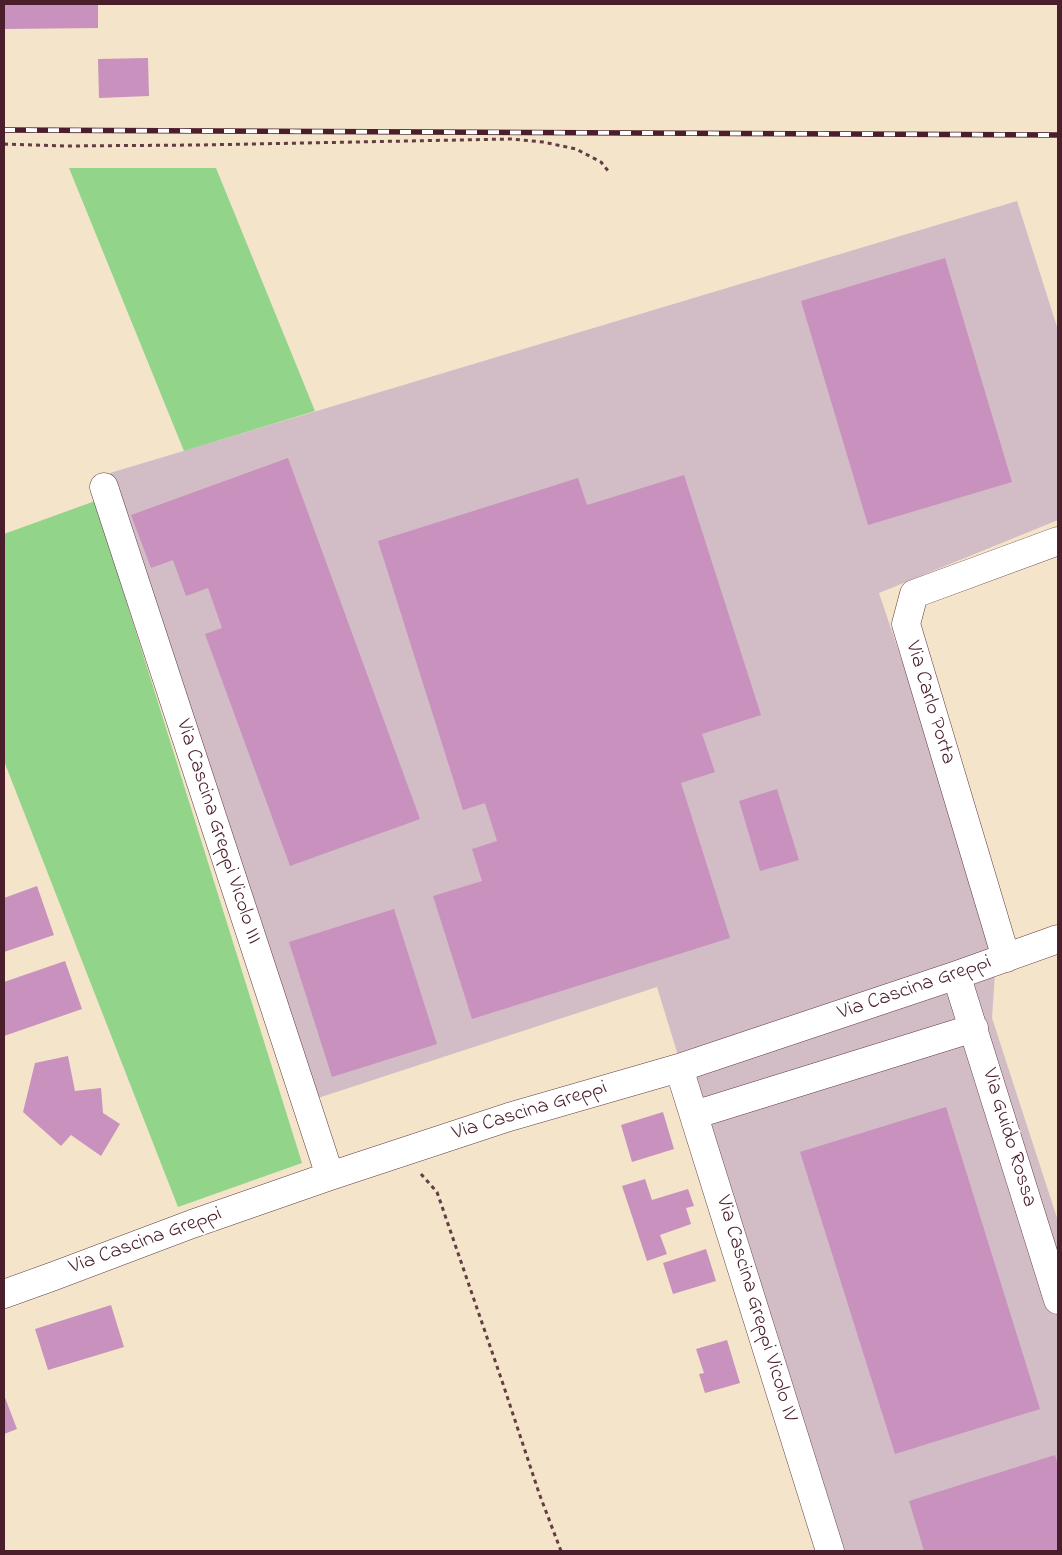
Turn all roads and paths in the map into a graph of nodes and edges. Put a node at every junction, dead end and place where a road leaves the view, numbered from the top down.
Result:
1 (4, 144) edge
2 (609, 172) dead end
3 (104, 488) dead end
4 (1058, 541) edge
5 (1058, 939) edge
6 (1006, 958) junction
7 (957, 975) junction
8 (974, 1028) junction
9 (679, 1068) junction
10 (694, 1115) junction
11 (412, 1149) junction
12 (330, 1176) junction
13 (4, 1294) edge
14 (1058, 1300) edge
15 (561, 1551) edge
16 (830, 1551) edge

1 - 2 path
3 - 12 street, Via Cascina Greppi Vicolo III
4 - 6 street, Via Carlo Porta
5 - 6 street, Via Cascina Greppi
6 - 7 street, Via Cascina Greppi
7 - 8 street, Via Guido Rossa
7 - 9 street, Via Cascina Greppi
8 - 10 street
8 - 14 street, Via Guido Rossa
9 - 10 street, Via Cascina Greppi Vicolo IV
9 - 11 street, Via Cascina Greppi
10 - 16 street, Via Cascina Greppi Vicolo IV
11 - 12 street, Via Cascina Greppi
11 - 15 path
12 - 13 street, Via Cascina Greppi

